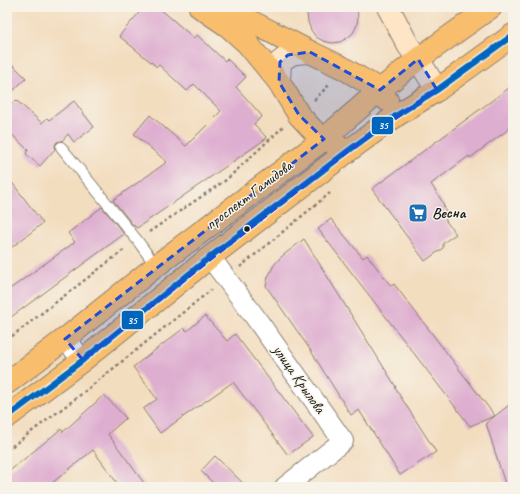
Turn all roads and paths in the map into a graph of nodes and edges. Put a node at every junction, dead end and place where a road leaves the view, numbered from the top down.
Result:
1 (200, 7) edge
2 (222, 7) edge
3 (388, 7) edge
4 (491, 7) edge
5 (513, 35) edge
6 (310, 52) junction
7 (413, 52) junction
8 (343, 68) junction
9 (279, 82) junction
10 (380, 90) junction
11 (437, 90) junction
12 (299, 115) junction
13 (397, 115) junction
14 (278, 131) dead end
15 (324, 139) junction
16 (61, 147) dead end
17 (348, 151) junction
18 (335, 189) dead end
19 (210, 257) junction
20 (156, 266) junction
21 (225, 278) junction
22 (65, 338) junction
23 (83, 360) junction
24 (7, 383) edge
25 (7, 417) edge
26 (7, 450) edge
27 (285, 487) edge

1 - 9 main road
2 - 6 main road
3 - 7 street
4 - 7 main road, проспект Гамидова
5 - 11 main road, проспект Гамидова
6 - 8 main road
6 - 9 street
7 - 10 main road, проспект Гамидова
7 - 11 street
8 - 10 main road
8 - 12 path
9 - 12 main road
10 - 13 main road
10 - 15 main road, проспект Гамидова
11 - 13 main road, проспект Гамидова
12 - 14 path
12 - 15 main road
13 - 17 main road, проспект Гамидова
15 - 17 main road
15 - 20 main road, проспект Гамидова
16 - 20 lane
17 - 19 main road, проспект Гамидова
18 - 21 path
19 - 21 street, улица Крылова
19 - 23 main road, проспект Гамидова
20 - 22 main road, проспект Гамидова
21 - 26 path
21 - 27 street, улица Крылова
22 - 23 street
22 - 24 main road, проспект Гамидова
23 - 25 main road, проспект Гамидова

